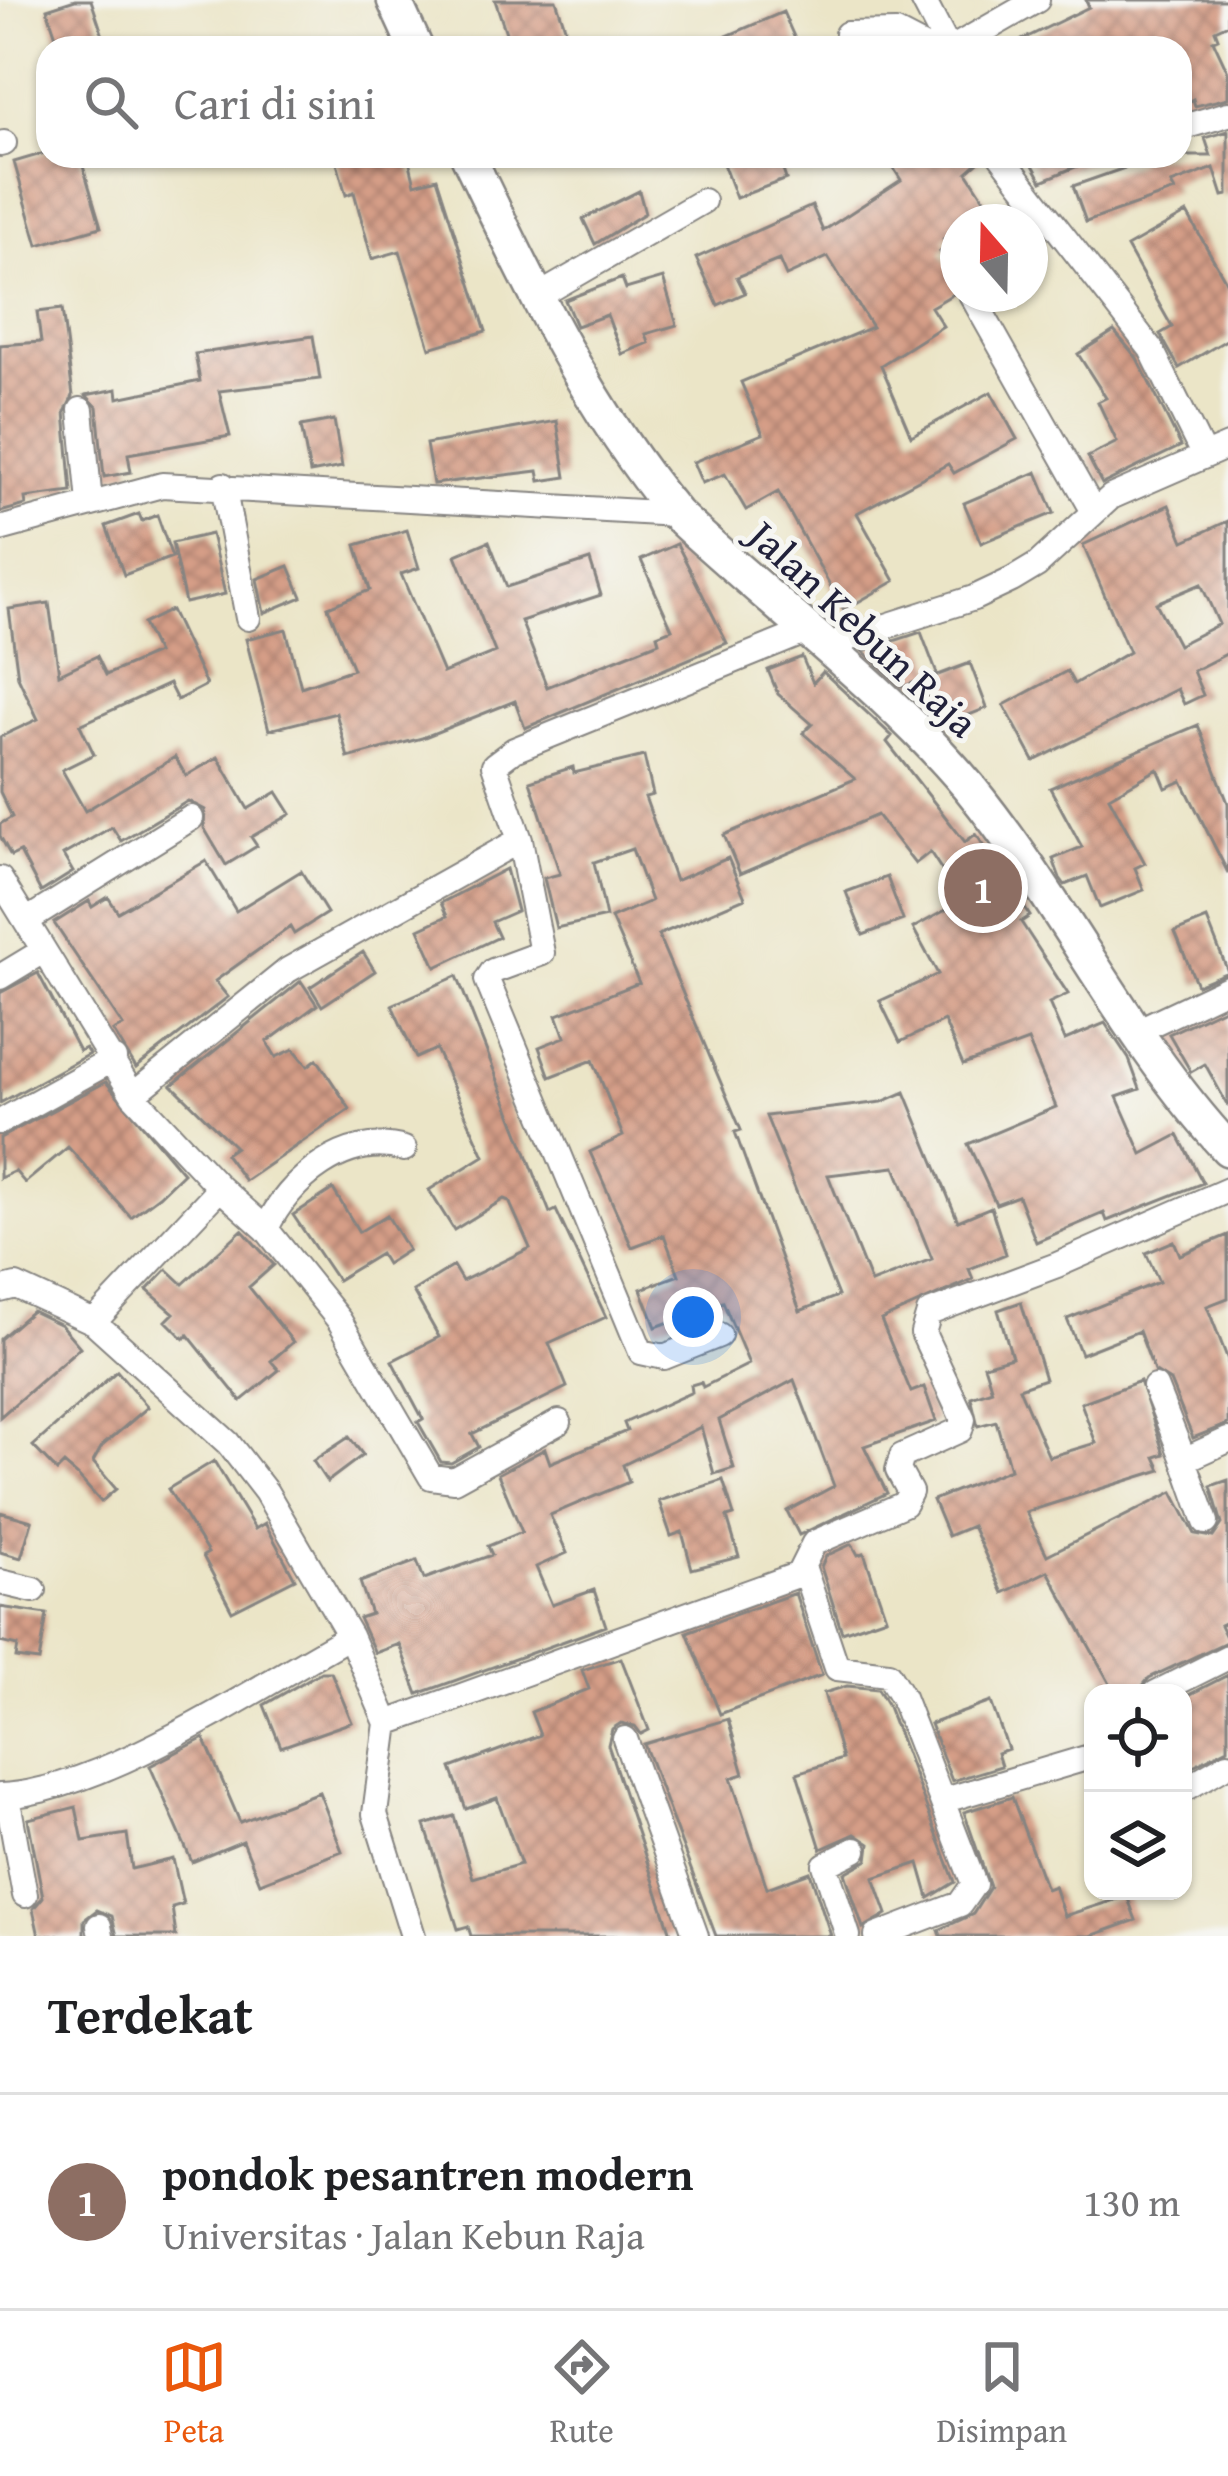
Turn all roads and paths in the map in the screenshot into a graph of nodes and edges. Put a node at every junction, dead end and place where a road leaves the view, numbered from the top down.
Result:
1 (394, 0) edge
2 (922, 0) edge
3 (1037, 0) edge
4 (847, 34) dead end
5 (410, 36) edge
6 (902, 36) edge
7 (943, 36) edge
8 (972, 36) edge
9 (1228, 114) edge
10 (1192, 124) edge
11 (474, 168) edge
12 (1008, 168) edge
13 (703, 201) dead end
14 (1029, 204) edge
15 (1048, 226) edge
16 (537, 297) junction
17 (981, 312) edge
18 (81, 410) dead end
19 (1220, 453) edge
20 (223, 485) junction
21 (90, 503) junction
22 (1093, 510) junction
23 (676, 514) junction
24 (0, 529) edge
25 (248, 618) dead end
26 (813, 639) junction
27 (190, 818) dead end
28 (520, 840) junction
29 (0, 879) edge
30 (26, 921) junction
31 (43, 951) junction
32 (0, 977) edge
33 (1228, 988) edge
34 (1139, 1030) junction
35 (114, 1059) junction
36 (133, 1095) junction
37 (0, 1122) edge
38 (404, 1149) dead end
39 (1228, 1149) edge
40 (220, 1188) junction
41 (1228, 1190) edge
42 (266, 1229) junction
43 (0, 1290) edge
44 (94, 1322) junction
45 (719, 1335) dead end
46 (1155, 1388) dead end
47 (559, 1422) dead end
48 (1228, 1440) edge
49 (1184, 1460) junction
50 (1205, 1522) dead end
51 (800, 1571) junction
52 (0, 1582) edge
53 (34, 1590) dead end
54 (350, 1636) junction
55 (1228, 1657) edge
56 (1174, 1684) edge
57 (387, 1723) junction
58 (626, 1739) dead end
59 (1084, 1759) edge
60 (1228, 1764) edge
61 (1192, 1785) edge
62 (3, 1796) edge
63 (944, 1800) junction
64 (855, 1850) dead end
65 (26, 1894) dead end
66 (413, 1936) edge
67 (696, 1936) edge
68 (848, 1936) edge
69 (878, 1936) edge

1 - 5 street
2 - 7 street
3 - 8 street
4 - 6 street
9 - 10 street
11 - 16 street, Jalan Kebun Raja
12 - 14 street
13 - 16 street
15 - 19 street
16 - 23 street, Jalan Kebun Raja
17 - 22 street
18 - 21 street
19 - 22 street
20 - 21 street
20 - 23 street
20 - 25 street
21 - 24 street
22 - 26 street
23 - 26 street, Jalan Kebun Raja
26 - 28 street
26 - 34 street, Jalan Kebun Raja
27 - 30 street
28 - 36 street
28 - 45 street
29 - 30 street
30 - 31 street
31 - 32 street
31 - 35 street
33 - 34 street
34 - 39 street, Jalan Kebun Raja
35 - 36 street
35 - 37 street
36 - 40 street
38 - 42 street
40 - 42 street
40 - 44 street
41 - 51 street
42 - 47 street
43 - 44 street
44 - 54 street
46 - 49 street
48 - 49 street
49 - 50 street
51 - 57 street
51 - 63 street
52 - 53 street
54 - 57 street
54 - 62 street
55 - 56 street
57 - 66 street
58 - 67 street
59 - 63 street
60 - 61 street
62 - 65 street
63 - 69 street
64 - 68 street

